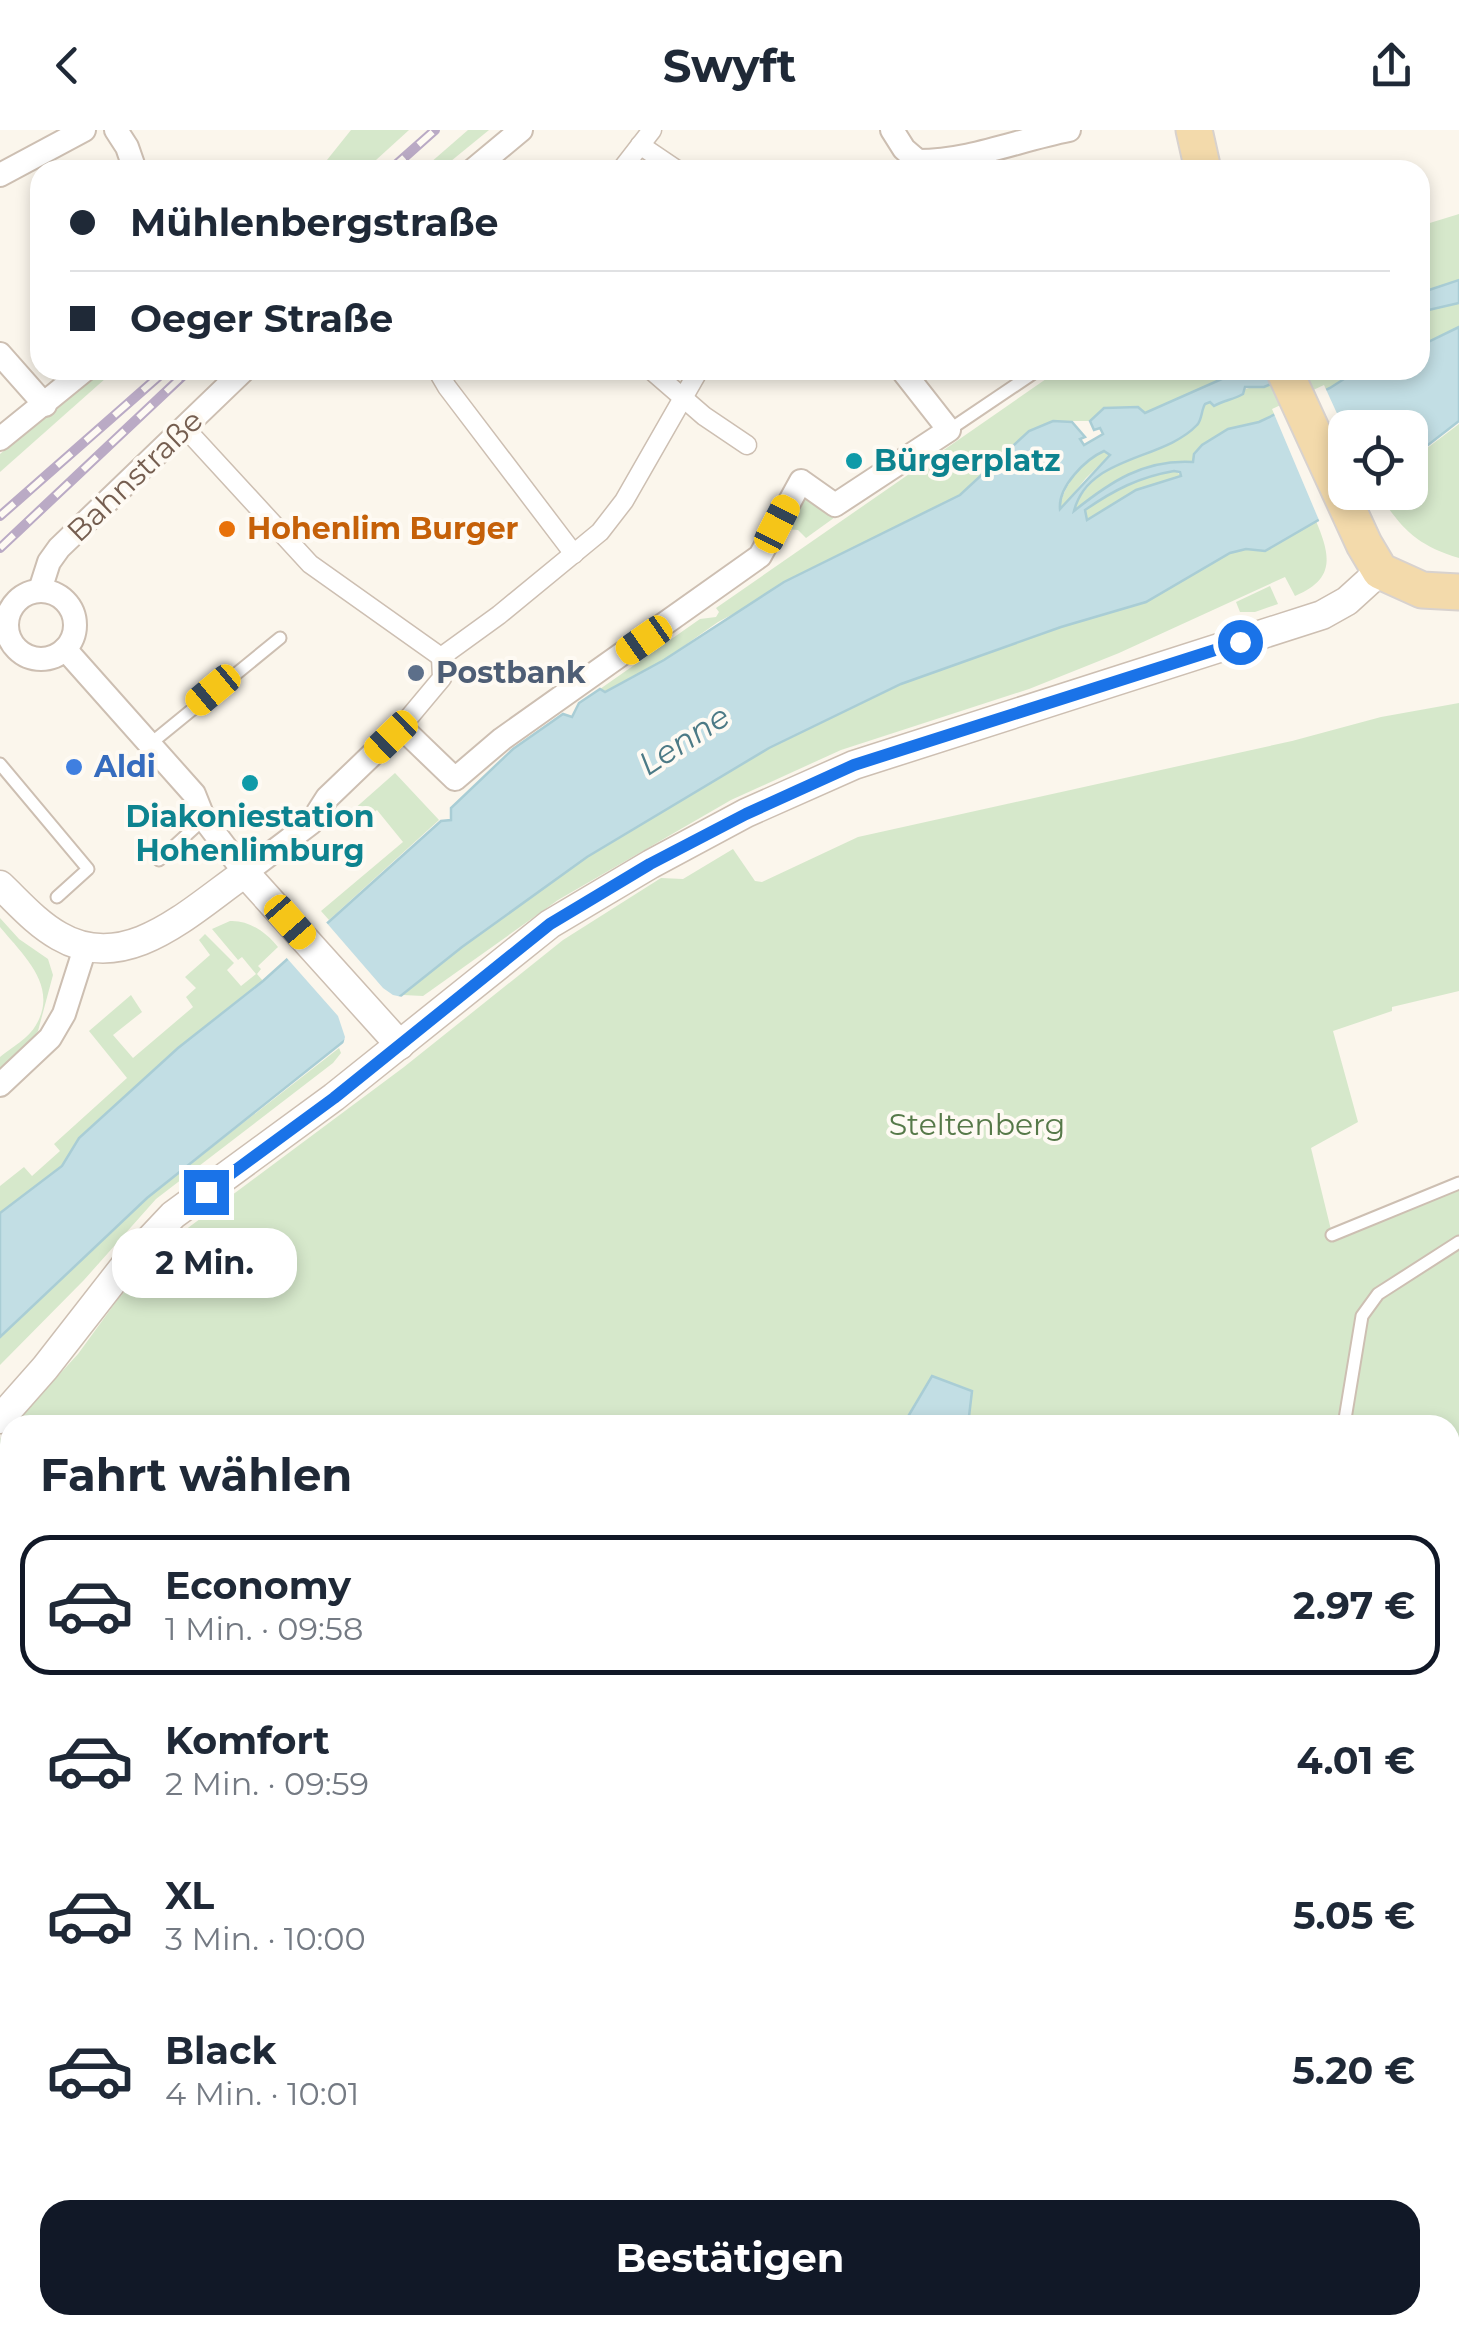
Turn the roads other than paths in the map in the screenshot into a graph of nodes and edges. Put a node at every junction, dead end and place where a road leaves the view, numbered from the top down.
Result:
1 (84, 130) edge
2 (116, 130) edge
3 (521, 130) edge
4 (892, 130) edge
5 (1194, 130) edge
6 (1052, 132) edge
7 (646, 138) edge
8 (132, 160) edge
9 (486, 160) edge
10 (630, 160) edge
11 (667, 160) edge
12 (905, 160) edge
13 (950, 160) edge
14 (1201, 160) edge
15 (0, 175) edge
16 (0, 354) edge
17 (73, 380) edge
18 (234, 380) edge
19 (447, 380) edge
20 (662, 380) edge
21 (693, 380) edge
22 (910, 380) edge
23 (1023, 380) edge
24 (1289, 380) edge
25 (682, 398) junction
26 (44, 405) junction
27 (185, 428) junction
28 (949, 430) junction
29 (0, 439) edge
30 (747, 445) dead end
31 (574, 554) junction
32 (1372, 558) junction
33 (40, 590) junction
34 (1459, 592) edge
35 (280, 638) dead end
36 (65, 649) junction
37 (441, 657) junction
38 (401, 727) junction
39 (150, 744) junction
40 (0, 764) edge
41 (204, 819) junction
42 (160, 860) dead end
43 (245, 873) junction
44 (0, 885) edge
45 (57, 897) dead end
46 (85, 948) junction
47 (394, 1038) junction
48 (0, 1084) edge
49 (1459, 1183) edge
50 (1332, 1234) dead end
51 (1459, 1242) edge
52 (3, 1415) edge
53 (1346, 1415) edge

1 - 15 street
2 - 8 street
3 - 9 street
4 - 12 street
5 - 14 main road
6 - 13 street
7 - 10 street
7 - 11 street
16 - 26 street
17 - 26 street
18 - 27 street, Bahnstraße
19 - 31 street
20 - 25 street
21 - 25 street
22 - 28 street
23 - 28 lane
24 - 32 main road
25 - 30 street
25 - 31 street
26 - 29 street
27 - 33 street, Bahnstraße
27 - 37 street
28 - 38 street
31 - 37 street
32 - 34 main road
32 - 47 street
33 - 36 street
33 - 36 street, Bahnstraße
35 - 39 lane
36 - 39 street
37 - 38 street
38 - 43 street
39 - 41 street
40 - 45 lane
41 - 42 lane
41 - 43 street
43 - 46 street
43 - 47 street
44 - 46 street
46 - 48 street
47 - 52 street
49 - 50 lane
51 - 53 lane

